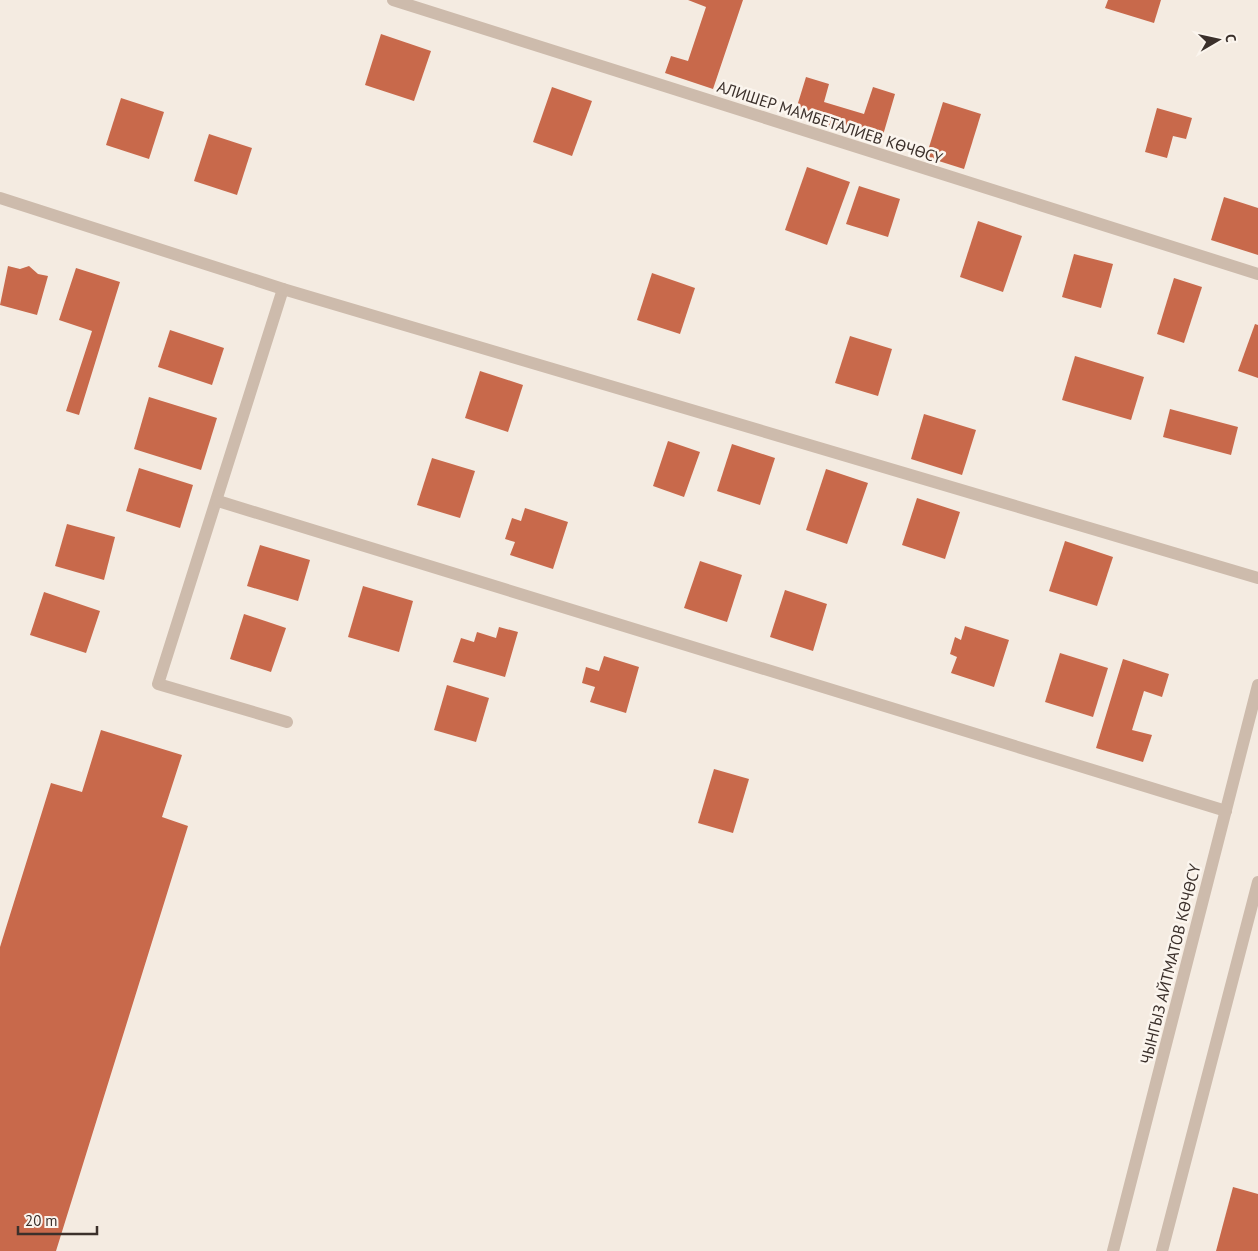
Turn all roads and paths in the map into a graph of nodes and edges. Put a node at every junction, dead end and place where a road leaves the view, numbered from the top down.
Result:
1 (393, 0) edge
2 (426, 5) edge
3 (0, 198) edge
4 (1258, 274) edge
5 (283, 289) junction
6 (218, 500) junction
7 (1258, 578) edge
8 (1258, 685) edge
9 (287, 722) dead end
10 (1226, 811) junction
11 (1258, 882) edge
12 (1114, 1251) edge
13 (1162, 1251) edge

1 - 2 street, АЛИШЕР МАМБЕТАЛИЕВ КӨЧӨСҮ
2 - 4 street, АЛИШЕР МАМБЕТАЛИЕВ КӨЧӨСҮ
3 - 5 street
5 - 6 street
5 - 7 street
6 - 9 street
6 - 10 street
8 - 10 street, ЧЫНГЫЗ АЙТМАТОВ КӨЧӨСҮ
10 - 12 street, ЧЫНГЫЗ АЙТМАТОВ КӨЧӨСҮ
11 - 13 street

